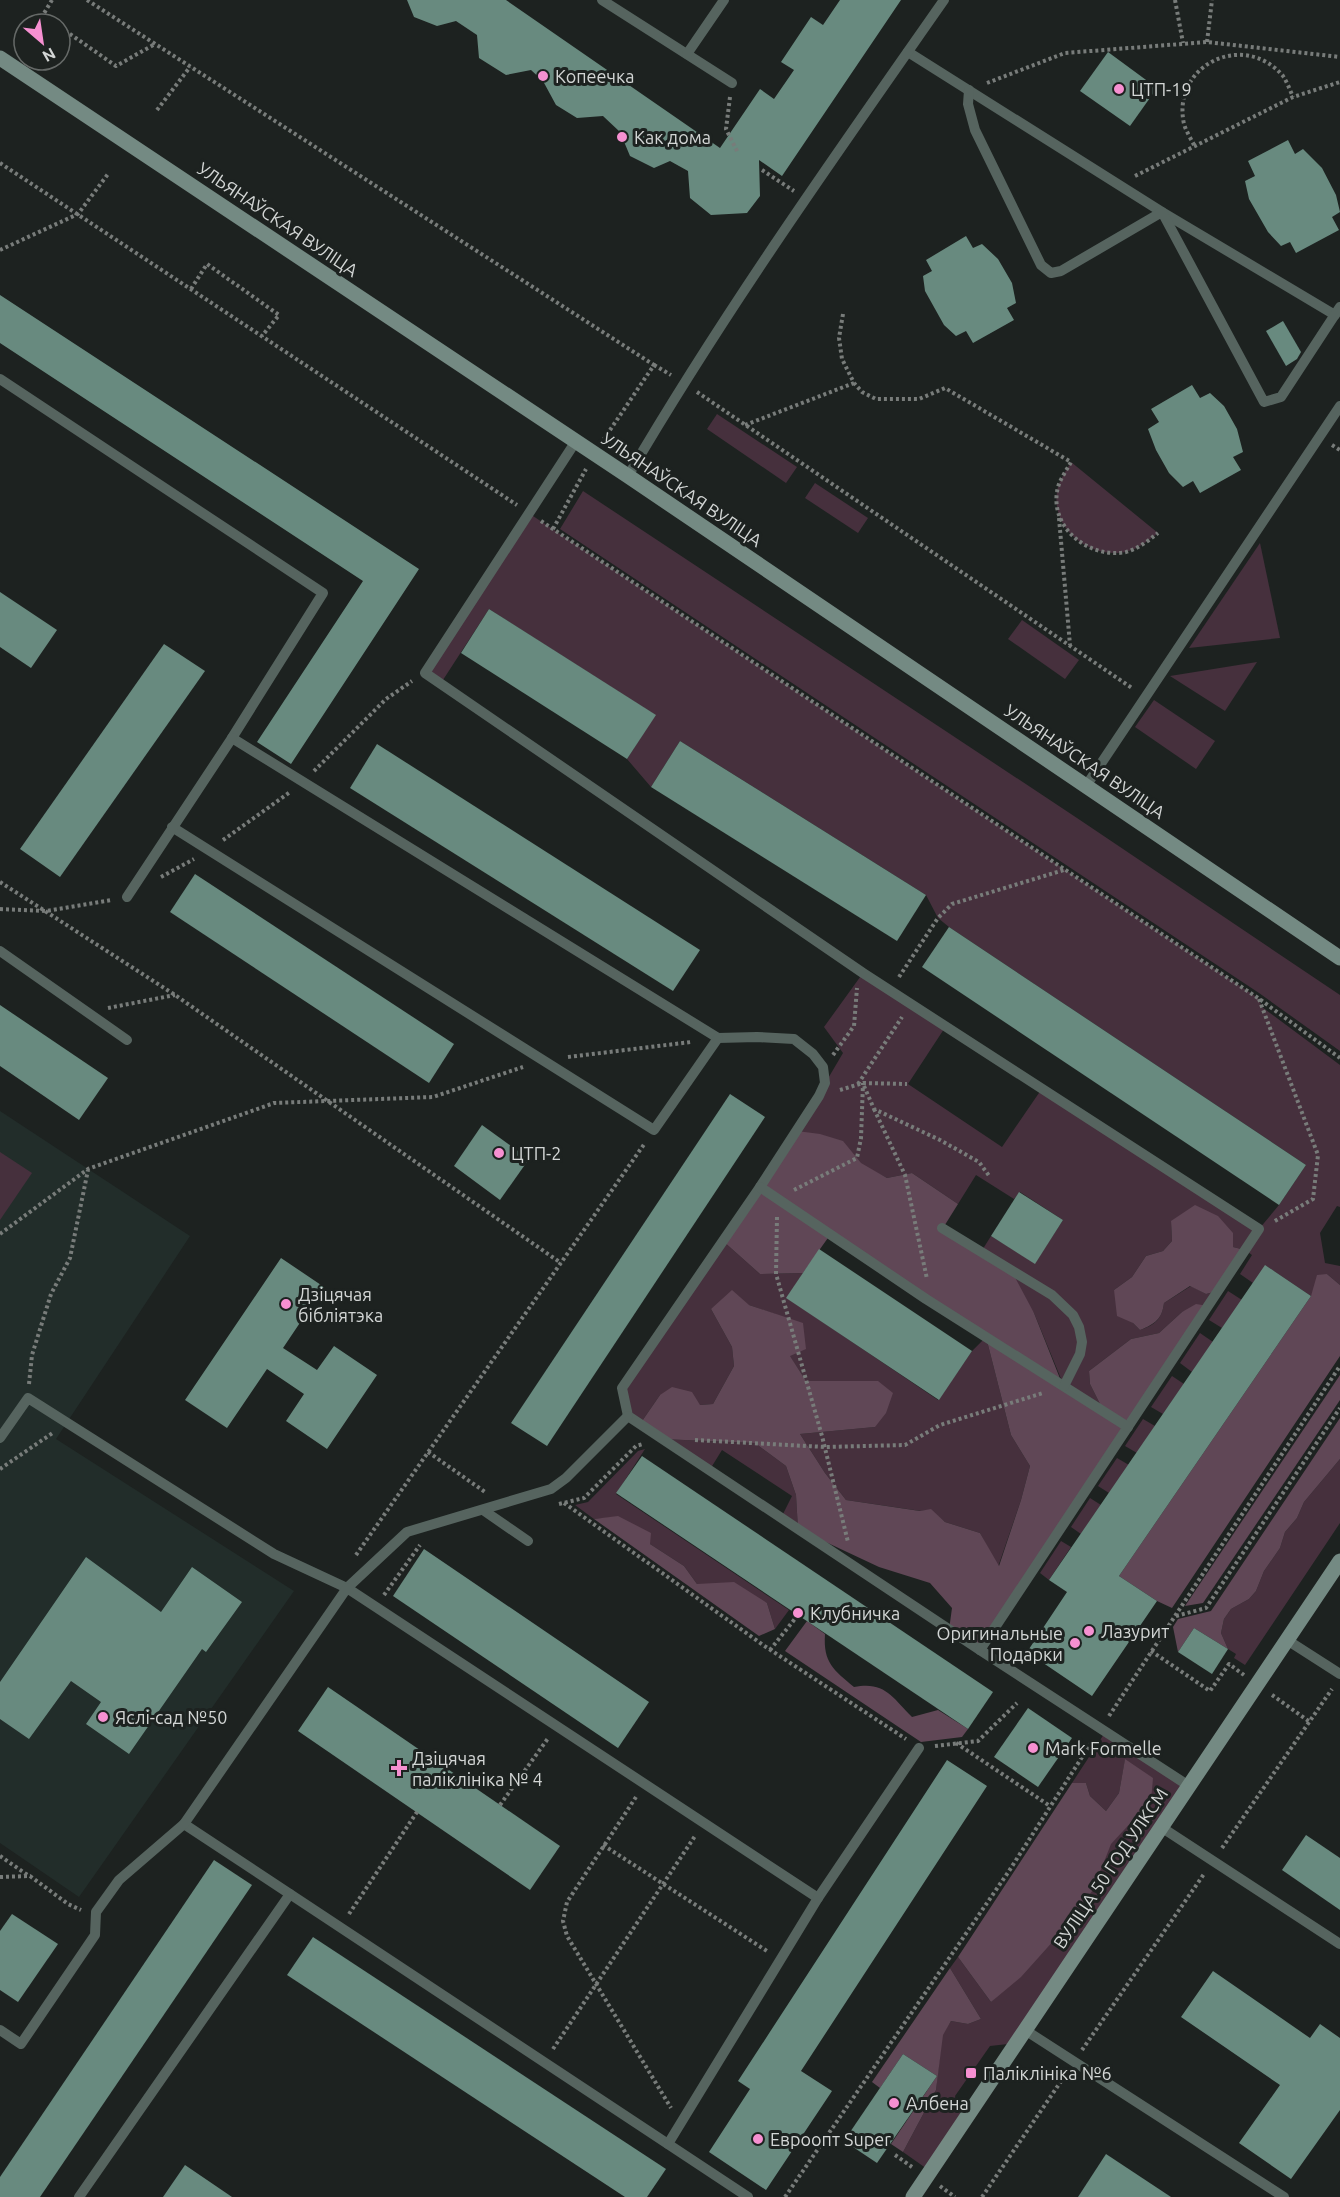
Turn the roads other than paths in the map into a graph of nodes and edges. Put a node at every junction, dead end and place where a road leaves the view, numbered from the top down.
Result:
1 (602, 0) edge
2 (724, 0) edge
3 (944, 0) edge
4 (908, 52) junction
5 (687, 54) junction
6 (0, 58) edge
7 (732, 83) road end
8 (969, 90) junction
9 (1162, 212) junction
10 (1337, 311) edge
11 (0, 379) edge
12 (1340, 406) edge
13 (576, 441) junction
14 (628, 476) junction
15 (232, 738) junction
16 (1086, 786) junction
17 (172, 827) junction
18 (127, 897) road end
19 (0, 951) edge
20 (1340, 958) edge
21 (718, 1038) junction
22 (127, 1040) dead end
23 (760, 1187) junction
24 (942, 1228) dead end
25 (1064, 1386) junction
26 (628, 1416) junction
27 (1128, 1427) junction
28 (0, 1438) edge
29 (483, 1509) junction
30 (528, 1541) dead end
31 (1340, 1561) edge
32 (342, 1585) junction
33 (1287, 1640) junction
34 (980, 1650) junction
35 (1340, 1674) edge
36 (919, 1748) road end
37 (1189, 1786) junction
38 (184, 1824) junction
39 (1161, 1827) junction
40 (290, 1894) junction
41 (818, 1898) junction
42 (1340, 1944) edge
43 (0, 2030) edge
44 (1025, 2030) junction
45 (668, 2144) junction
46 (80, 2197) edge
47 (748, 2197) edge
48 (913, 2197) edge
49 (1284, 2197) edge

1 - 5 lane
2 - 5 lane
3 - 4 lane
4 - 8 lane
4 - 14 lane
5 - 7 lane
6 - 13 main road, УЛЬЯНАЎСКАЯ ВУЛІЦА
8 - 9 lane
8 - 9 lane
9 - 10 lane
9 - 10 lane
11 - 15 lane
12 - 16 lane
13 - 14 main road, УЛЬЯНАЎСКАЯ ВУЛІЦА
13 - 27 lane
14 - 16 main road, УЛЬЯНАЎСКАЯ ВУЛІЦА
15 - 17 lane
15 - 21 lane
16 - 20 main road, УЛЬЯНАЎСКАЯ ВУЛІЦА
17 - 18 lane
17 - 21 lane
19 - 22 lane
21 - 23 lane
23 - 25 lane
23 - 26 lane
24 - 25 lane
25 - 27 lane
26 - 29 lane
26 - 34 lane
27 - 34 lane
28 - 32 lane
29 - 30 lane
29 - 32 lane
31 - 33 main road, ВУЛІЦА 50 ГОД УЛКСМ
32 - 38 lane
32 - 41 lane
33 - 35 lane
33 - 37 main road, ВУЛІЦА 50 ГОД УЛКСМ
34 - 37 lane
36 - 41 lane
37 - 39 main road, ВУЛІЦА 50 ГОД УЛКСМ
38 - 40 lane
38 - 43 lane
39 - 42 lane
39 - 44 main road, ВУЛІЦА 50 ГОД УЛКСМ
40 - 45 lane
40 - 46 lane
41 - 45 lane
44 - 48 main road, ВУЛІЦА 50 ГОД УЛКСМ
44 - 49 lane
45 - 47 lane

